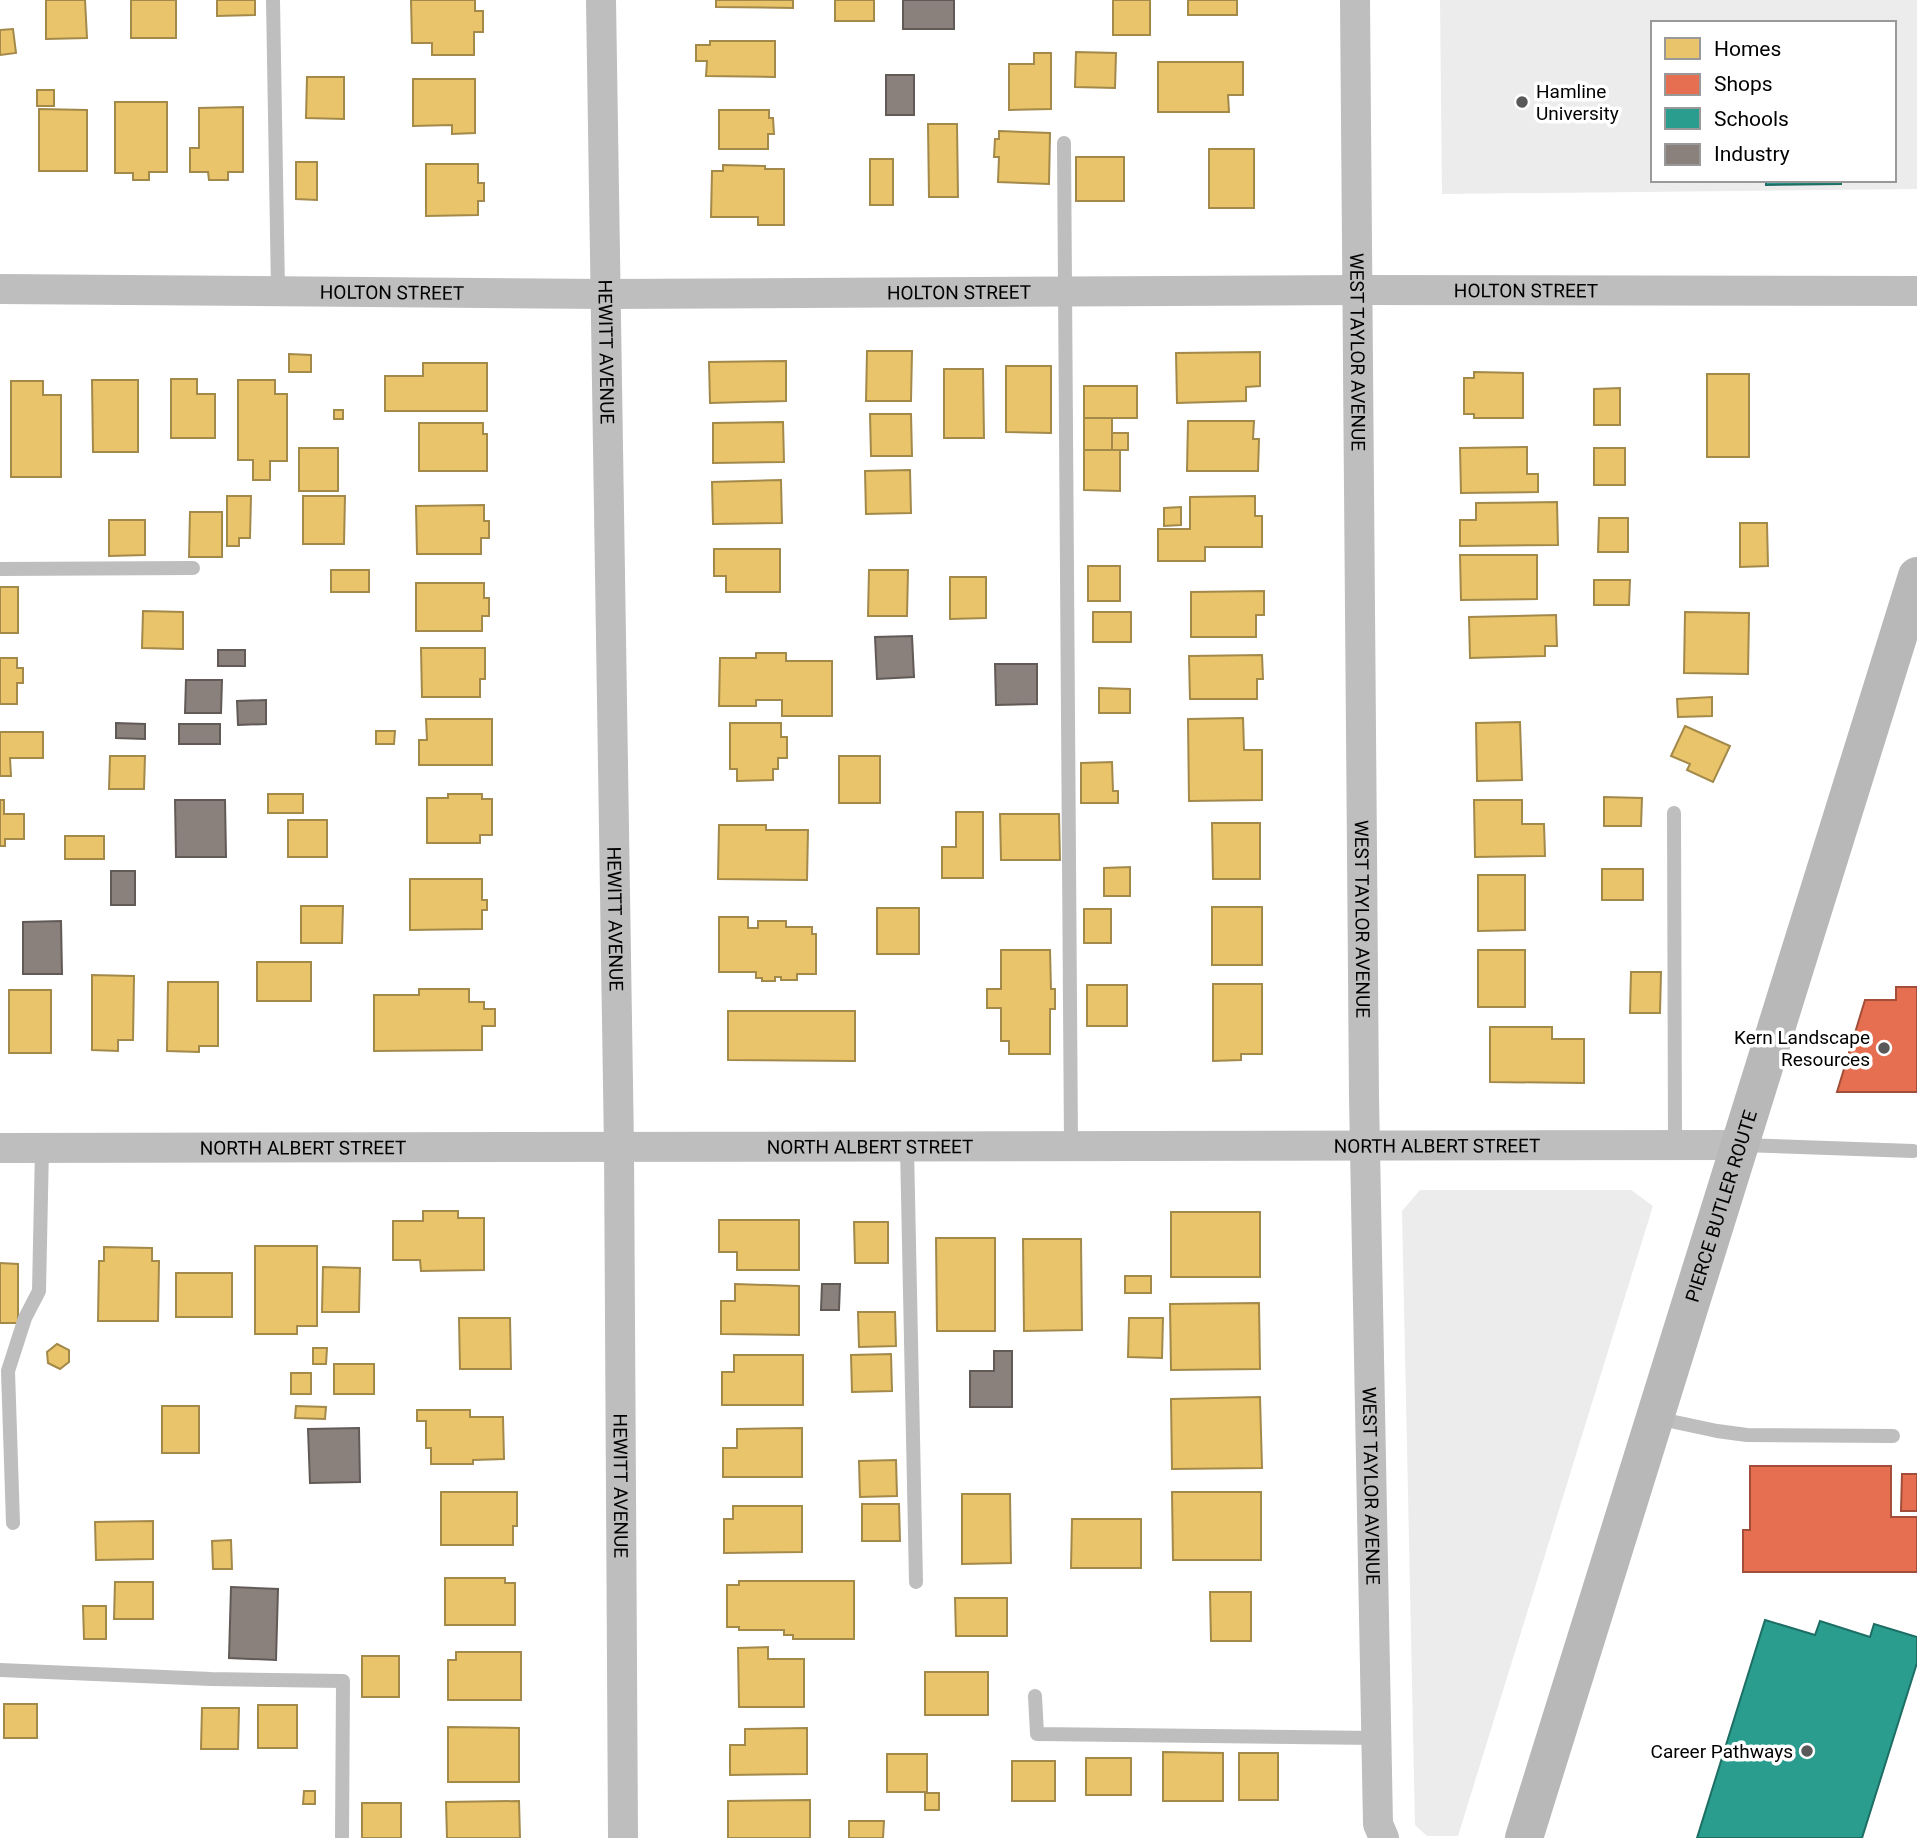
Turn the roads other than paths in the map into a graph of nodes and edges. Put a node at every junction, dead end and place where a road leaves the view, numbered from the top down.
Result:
1 (273, 0) edge
2 (601, 0) edge
3 (1355, 0) edge
4 (1064, 143) dead end
5 (0, 289) edge
6 (278, 290) junction
7 (1357, 290) junction
8 (1917, 291) edge
9 (1065, 292) junction
10 (607, 294) junction
11 (193, 568) dead end
12 (0, 569) edge
13 (1917, 576) edge
14 (1674, 813) dead end
15 (1364, 1144) junction
16 (1740, 1145) junction
17 (1071, 1146) junction
18 (1675, 1146) junction
19 (907, 1147) junction
20 (0, 1148) edge
21 (42, 1148) junction
22 (619, 1148) junction
23 (1913, 1151) dead end
24 (1655, 1418) junction
25 (1892, 1436) dead end
26 (13, 1523) dead end
27 (916, 1583) dead end
28 (0, 1670) edge
29 (1035, 1696) dead end
30 (1376, 1738) junction
31 (342, 1838) edge
32 (624, 1838) edge
33 (1384, 1838) edge
34 (1524, 1838) edge

1 - 6 lane
2 - 10 street, HEWITT AVENUE
3 - 7 street, WEST TAYLOR AVENUE
4 - 9 lane
5 - 6 street, HOLTON STREET
6 - 10 street, HOLTON STREET
7 - 8 street, HOLTON STREET
7 - 9 street, HOLTON STREET
7 - 15 street, WEST TAYLOR AVENUE
9 - 10 street, HOLTON STREET
9 - 17 lane
10 - 22 street, HEWITT AVENUE
11 - 12 lane
13 - 16 main road, PIERCE BUTLER ROUTE
14 - 18 lane
15 - 17 street, NORTH ALBERT STREET
15 - 18 street, NORTH ALBERT STREET
15 - 30 street, WEST TAYLOR AVENUE
16 - 18 street, NORTH ALBERT STREET
16 - 23 lane
16 - 24 main road, PIERCE BUTLER ROUTE
17 - 19 street, NORTH ALBERT STREET
19 - 22 street, NORTH ALBERT STREET
19 - 27 lane
20 - 21 street, NORTH ALBERT STREET
21 - 22 street, NORTH ALBERT STREET
21 - 26 lane
22 - 32 street, HEWITT AVENUE
24 - 25 lane
24 - 34 main road, PIERCE BUTLER ROUTE
28 - 31 lane
29 - 30 lane
30 - 33 street, WEST TAYLOR AVENUE

